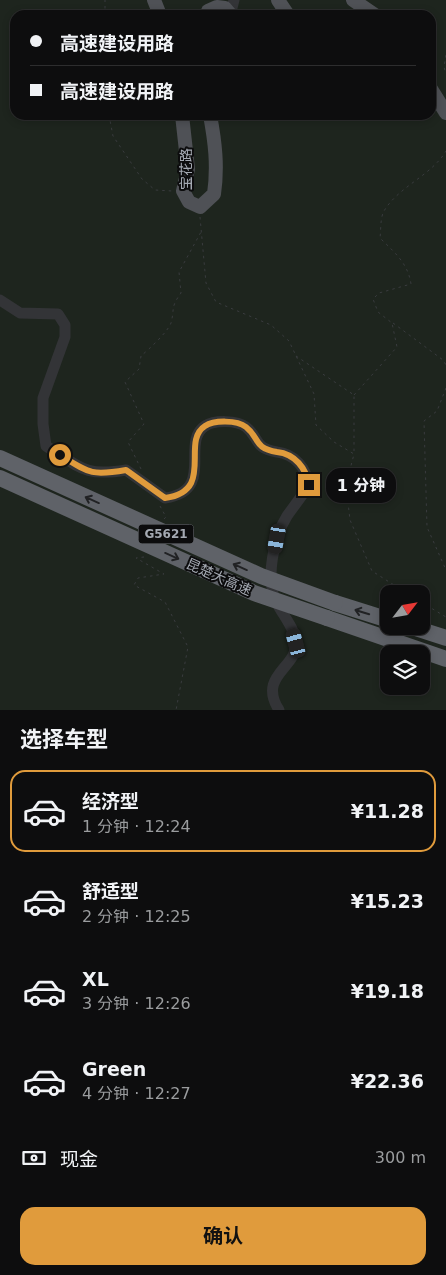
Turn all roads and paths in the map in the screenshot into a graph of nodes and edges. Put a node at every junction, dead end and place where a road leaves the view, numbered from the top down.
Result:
1 (353, 0) edge
2 (232, 9) edge
3 (212, 10) edge
4 (368, 10) edge
5 (446, 55) edge
6 (446, 74) edge
7 (436, 97) edge
8 (446, 113) edge
9 (110, 120) edge
10 (183, 120) edge
11 (211, 120) edge
12 (446, 151) edge
13 (183, 191) junction
14 (200, 207) junction
15 (201, 232) junction
16 (0, 300) edge
17 (392, 322) junction
18 (294, 354) junction
19 (446, 365) edge
20 (446, 388) edge
21 (354, 395) junction
22 (354, 454) junction
23 (0, 458) edge
24 (0, 478) edge
25 (149, 485) junction
26 (157, 501) dead end
27 (159, 524) dead end
28 (150, 557) dead end
29 (446, 570) edge
30 (394, 585) edge
31 (430, 607) edge
32 (380, 617) edge
33 (446, 617) edge
34 (430, 633) edge
35 (446, 638) edge
36 (446, 658) edge
37 (176, 710) edge
38 (279, 710) edge

1 - 4 main road
2 - 3 main road
5 - 6 path
7 - 8 main road
9 - 13 path
10 - 13 main road, 宝花路
11 - 14 main road, 宝花路
12 - 17 path
13 - 14 main road, 宝花路
14 - 15 path
15 - 18 path
15 - 25 path
16 - 25 lane
17 - 19 path
17 - 21 path
18 - 21 path
18 - 22 path
20 - 29 path
21 - 22 path
22 - 30 path
32 -> 23 highway, 昆楚大高速 / G5621, bridge
24 -> 36 highway, 昆楚大高速 / G5621, bridge
25 - 38 lane
26 - 27 path
28 - 37 path
31 - 33 path
34 - 35 highway

